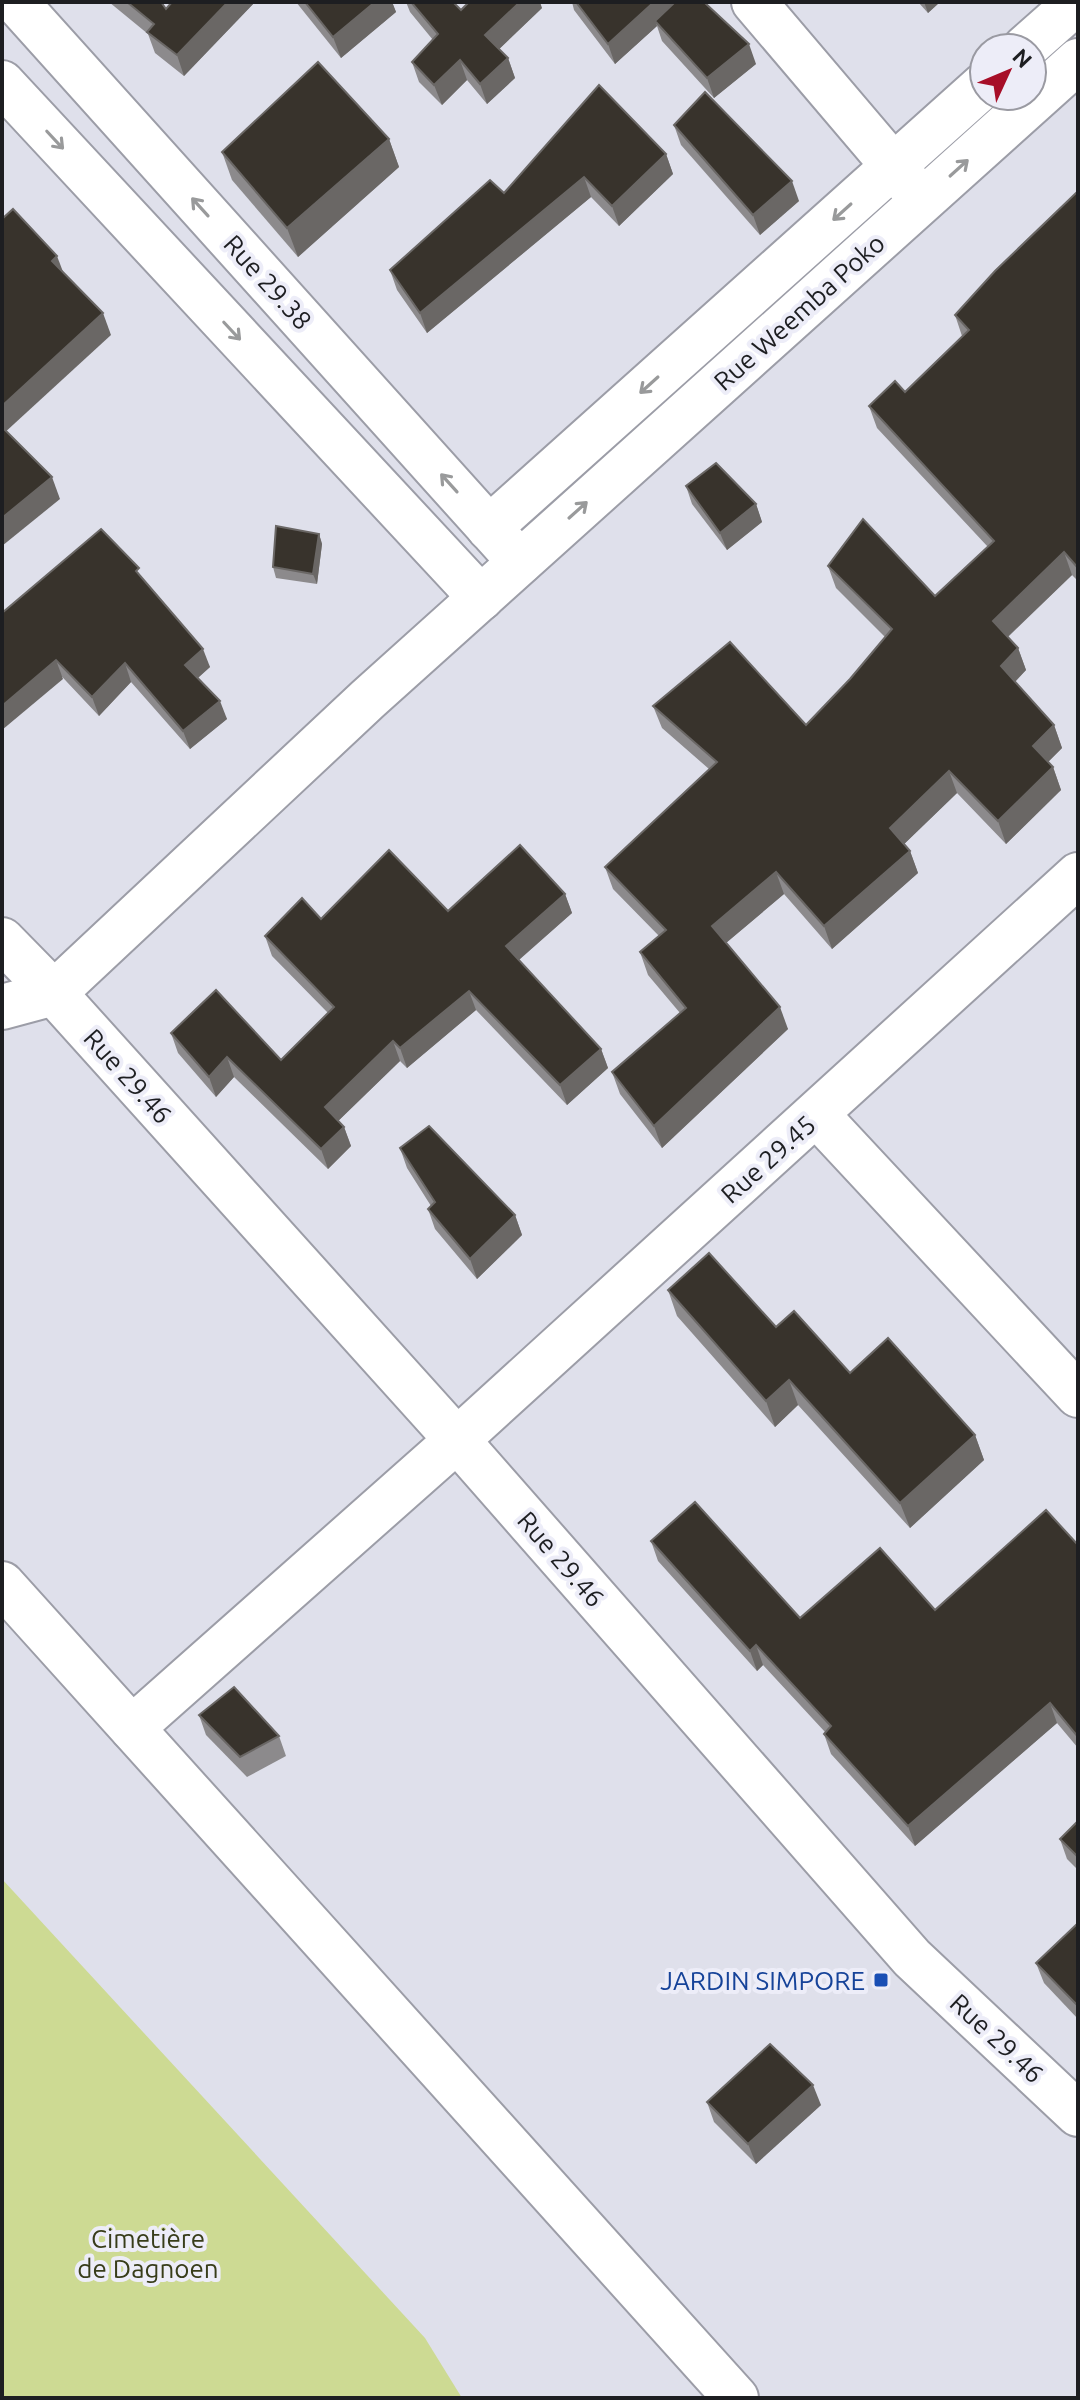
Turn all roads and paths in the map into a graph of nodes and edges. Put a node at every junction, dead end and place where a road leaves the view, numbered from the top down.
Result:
1 (16, 2) edge
2 (754, 2) edge
3 (1077, 2) edge
4 (1043, 32) edge
5 (1078, 61) edge
6 (2, 83) edge
7 (968, 99) edge
8 (893, 166) junction
9 (923, 200) junction
10 (489, 528) junction
11 (520, 562) junction
12 (481, 598) junction
13 (1078, 875) edge
14 (2, 940) edge
15 (54, 993) junction
16 (2, 1007) edge
17 (817, 1115) junction
18 (1078, 1395) edge
19 (457, 1440) junction
20 (2, 1584) edge
21 (132, 1728) junction
22 (1078, 2114) edge
23 (736, 2398) edge

10 -> 1 street, Rue 29.38
2 - 8 street
3 - 4 street
9 -> 5 street, Rue Weemba Poko
6 -> 12 street
7 - 8 street, Rue Weemba Poko
8 - 9 street
8 -> 10 street, Rue Weemba Poko
11 -> 9 street, Rue Weemba Poko
10 - 11 street, Rue 29.38
11 - 12 street, Rue Weemba Poko
12 - 15 street, Rue Weemba Poko
13 - 17 street, Rue 29.45
14 - 15 street, Rue 29.46
15 - 16 street
15 - 19 street, Rue 29.46
17 - 18 street
17 - 19 street, Rue 29.45
19 - 21 street, Rue 29.45
19 - 22 street, Rue 29.46
20 - 21 street
21 - 23 street

